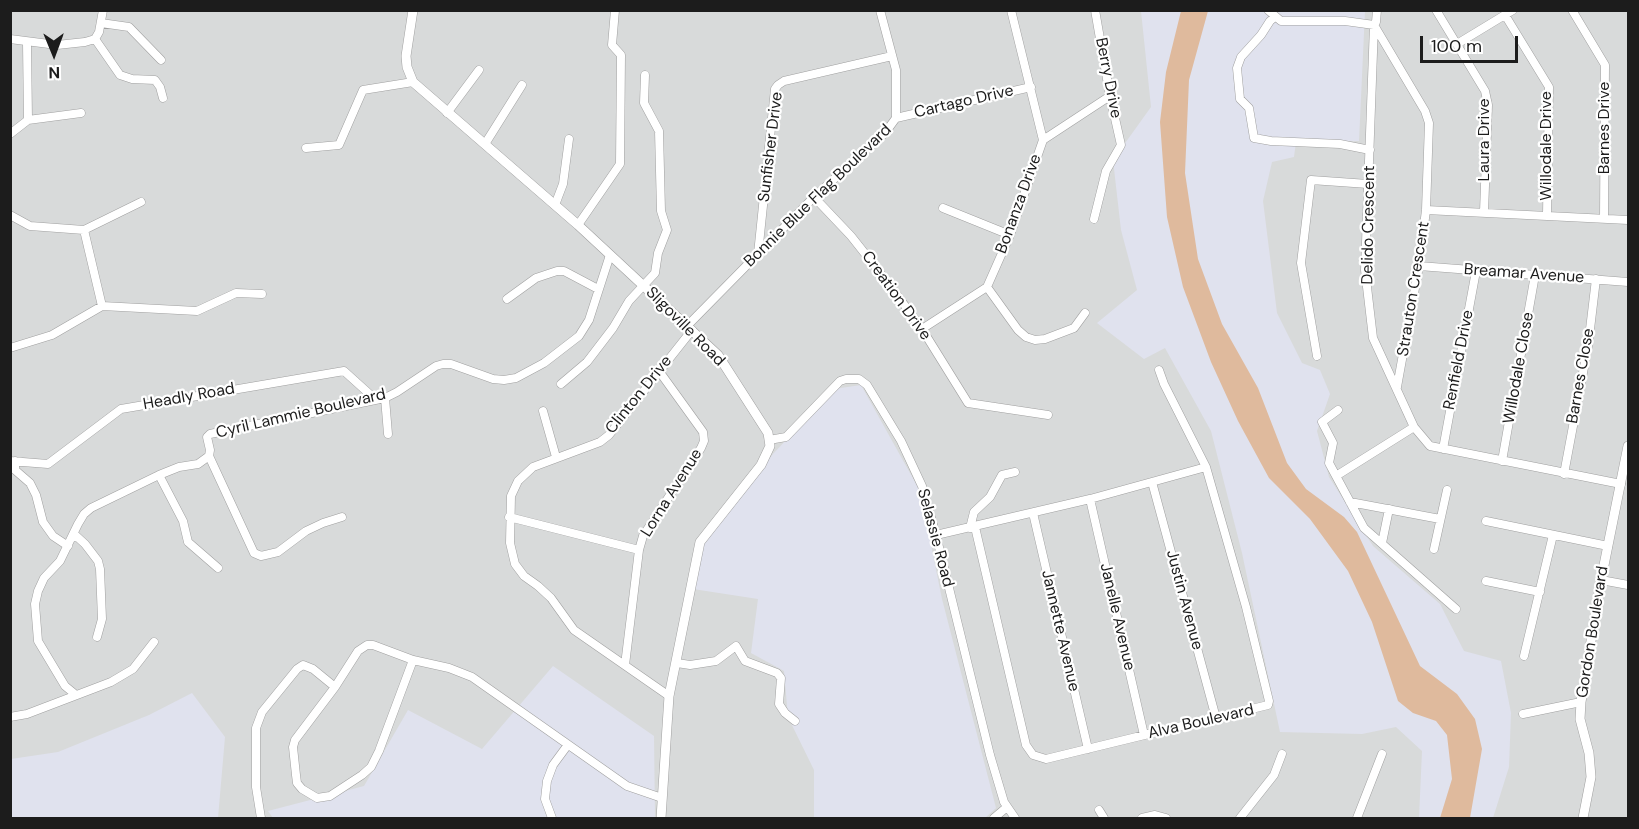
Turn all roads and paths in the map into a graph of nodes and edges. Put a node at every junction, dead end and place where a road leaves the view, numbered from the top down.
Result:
1 (103, 10) edge
2 (413, 10) edge
3 (615, 10) edge
4 (879, 10) edge
5 (1011, 10) edge
6 (1095, 10) edge
7 (1268, 10) edge
8 (1377, 10) edge
9 (1436, 10) edge
10 (1513, 10) edge
11 (1572, 10) edge
12 (1505, 15) junction
13 (1275, 17) junction
14 (101, 23) junction
15 (1374, 25) junction
16 (10, 39) edge
17 (95, 39) junction
18 (27, 42) junction
19 (1457, 44) junction
20 (892, 56) junction
21 (160, 60) dead end
22 (479, 70) dead end
23 (645, 75) dead end
24 (413, 82) junction
25 (522, 85) dead end
26 (1031, 87) junction
27 (1110, 96) junction
28 (163, 98) dead end
29 (81, 113) dead end
30 (447, 113) junction
31 (896, 118) junction
32 (28, 120) junction
33 (10, 134) edge
34 (569, 139) dead end
35 (1043, 140) junction
36 (485, 144) junction
37 (306, 148) dead end
38 (1370, 150) junction
39 (1368, 184) junction
40 (814, 197) junction
41 (141, 202) dead end
42 (555, 205) junction
43 (943, 208) dead end
44 (1426, 210) junction
45 (1484, 212) junction
46 (10, 215) edge
47 (1546, 215) junction
48 (1604, 218) junction
49 (1094, 219) dead end
50 (1629, 220) edge
51 (578, 225) junction
52 (84, 230) junction
53 (1010, 235) junction
54 (758, 254) junction
55 (609, 255) junction
56 (1419, 266) junction
57 (1476, 271) junction
58 (1535, 275) junction
59 (1596, 279) junction
60 (1629, 282) edge
61 (643, 286) junction
62 (987, 287) junction
63 (598, 289) junction
64 (262, 294) dead end
65 (507, 299) dead end
66 (102, 306) junction
67 (1085, 313) dead end
68 (690, 328) junction
69 (922, 329) junction
70 (10, 348) edge
71 (1317, 356) dead end
72 (1160, 370) dead end
73 (659, 371) junction
74 (561, 384) dead end
75 (1397, 388) junction
76 (385, 398) junction
77 (375, 399) junction
78 (1338, 410) dead end
79 (543, 411) dead end
80 (1048, 415) dead end
81 (1414, 427) junction
82 (388, 434) dead end
83 (769, 440) junction
84 (1629, 447) edge
85 (1443, 449) junction
86 (209, 456) junction
87 (556, 457) junction
88 (1502, 460) junction
89 (13, 461) edge
90 (1206, 467) junction
91 (1015, 472) dead end
92 (1564, 474) junction
93 (159, 475) junction
94 (1336, 476) junction
95 (1152, 482) junction
96 (1621, 484) junction
97 (1447, 490) dead end
98 (1090, 499) junction
99 (1350, 502) junction
100 (1389, 509) junction
101 (1033, 513) junction
102 (342, 517) dead end
103 (509, 517) junction
104 (1440, 519) junction
105 (1486, 520) dead end
106 (972, 528) junction
107 (74, 534) junction
108 (936, 535) junction
109 (1553, 535) junction
110 (1382, 543) junction
111 (68, 546) junction
112 (1608, 546) junction
113 (1434, 549) dead end
114 (639, 550) junction
115 (218, 568) dead end
116 (1601, 580) junction
117 (1486, 581) dead end
118 (1629, 585) edge
119 (1540, 592) junction
120 (1456, 609) dead end
121 (97, 637) dead end
122 (154, 642) dead end
123 (1524, 656) dead end
124 (413, 660) junction
125 (677, 663) junction
126 (625, 665) junction
127 (335, 687) junction
128 (76, 695) junction
129 (669, 696) junction
130 (1581, 702) junction
131 (1523, 714) dead end
132 (10, 717) edge
133 (1216, 718) junction
134 (795, 721) dead end
135 (1144, 735) junction
136 (567, 746) junction
137 (1088, 749) junction
138 (1282, 754) dead end
139 (1382, 754) dead end
140 (662, 798) junction
141 (1007, 807) junction
142 (1099, 810) dead end
143 (261, 819) edge
144 (552, 819) edge
145 (661, 819) edge
146 (993, 819) edge
147 (1015, 819) edge
148 (1104, 819) edge
149 (1142, 819) edge
150 (1166, 819) edge
151 (1240, 819) edge
152 (1357, 819) edge
153 (1583, 819) edge

1 - 14 street
2 - 24 street
3 - 51 street
4 - 20 street, Bonnie Blue Flag Boulevard
5 - 26 street, Bonanza Drive
6 - 27 street, Berry Drive
7 - 13 street
8 - 15 street, Delido Crescent
9 - 19 street, Laura Drive
10 - 12 street
11 - 48 street, Barnes Drive
12 - 19 street
12 - 47 street, Willodale Drive
13 - 15 street
13 - 38 street
14 - 17 street
14 - 21 street
15 - 38 street, Delido Crescent
15 - 44 street, Strauton Crescent
16 - 18 street
17 - 18 street
17 - 28 street
18 - 32 street
19 - 45 street, Laura Drive
20 - 31 street, Bonnie Blue Flag Boulevard
20 - 54 street, Sunfisher Drive
22 - 30 street
23 - 61 street
24 - 30 street, Sligoville Road
24 - 37 street
25 - 36 street
26 - 31 street, Cartago Drive
26 - 35 street, Bonanza Drive
27 - 35 street
27 - 49 street, Berry Drive
29 - 32 street
30 - 36 street, Sligoville Road
31 - 40 street, Bonnie Blue Flag Boulevard
32 - 33 street
34 - 42 street
35 - 53 street, Bonanza Drive
36 - 42 street, Sligoville Road
38 - 39 street, Delido Crescent
39 - 71 street
39 - 75 street, Delido Crescent
40 - 54 street, Bonnie Blue Flag Boulevard
40 - 69 street, Creation Drive
41 - 52 street
42 - 51 street, Sligoville Road
43 - 53 street
44 - 45 street
44 - 56 street, Strauton Crescent
45 - 47 street
46 - 52 street
47 - 48 street
48 - 50 street
51 - 55 street, Sligoville Road
52 - 66 street
53 - 62 street, Bonanza Drive
54 - 68 street, Bonnie Blue Flag Boulevard
55 - 61 street, Sligoville Road
55 - 63 street, Cyril Lammie Boulevard
56 - 57 street, Breamar Avenue
56 - 75 street, Strauton Crescent
57 - 58 street, Breamar Avenue
57 - 85 street, Renfield Drive
58 - 59 street, Breamar Avenue
58 - 88 street, Willodale Close
59 - 60 street, Breamar Avenue
59 - 92 street, Barnes Close
61 - 68 street, Sligoville Road
61 - 74 street
62 - 67 street
62 - 69 street
63 - 65 street
63 - 76 street, Cyril Lammie Boulevard
64 - 66 street
66 - 70 street
68 - 73 street, Clinton Drive
68 - 83 street, Sligoville Road
69 - 80 street, Creation Drive
72 - 90 street
73 - 87 street, Clinton Drive
73 - 114 street, Lorna Avenue
75 - 81 street, Delido Crescent
76 - 77 street, Cyril Lammie Boulevard
76 - 82 street
77 - 86 street, Cyril Lammie Boulevard
77 - 89 street, Headly Road
78 - 94 street
79 - 87 street
81 - 85 street, Delido Crescent
81 - 94 street
83 - 108 street, Selassie Road
83 - 125 street
84 - 96 street, Gordon Boulevard
85 - 88 street, Delido Crescent
86 - 93 street, Cyril Lammie Boulevard
86 - 102 street
87 - 103 street, Clinton Drive
88 - 92 street, Delido Crescent
89 - 111 street
90 - 95 street
90 - 133 street, Alva Boulevard
91 - 106 street
92 - 96 street, Delido Crescent
93 - 107 street, Cyril Lammie Boulevard
93 - 115 street
94 - 99 street
95 - 98 street
95 - 133 street, Justin Avenue
96 - 112 street, Gordon Boulevard
97 - 104 street
98 - 101 street
98 - 135 street, Janelle Avenue
99 - 100 street
99 - 110 street
100 - 104 street
100 - 110 street
101 - 106 street
101 - 137 street, Jannette Avenue
103 - 114 street
103 - 126 street, Clinton Drive
104 - 113 street
105 - 109 street
106 - 108 street
106 - 137 street, Alva Boulevard
107 - 111 street, Cyril Lammie Boulevard
107 - 121 street
108 - 141 street, Selassie Road
109 - 112 street
109 - 119 street
110 - 120 street
111 - 128 street, Cyril Lammie Boulevard
112 - 116 street, Gordon Boulevard
114 - 126 street, Lorna Avenue
116 - 118 street
116 - 130 street, Gordon Boulevard
117 - 119 street
119 - 123 street
122 - 128 street
124 - 127 street
124 - 127 street
124 - 136 street
125 - 129 street
125 - 134 street
126 - 129 street, Clinton Drive
127 - 143 street
128 - 132 street
129 - 140 street
130 - 131 street
130 - 153 street, Gordon Boulevard
133 - 135 street, Alva Boulevard
135 - 137 street, Alva Boulevard
136 - 140 street
136 - 144 street
138 - 151 street
139 - 152 street
140 - 145 street
141 - 146 street
141 - 147 street, Selassie Road
142 - 148 street
149 - 150 street

